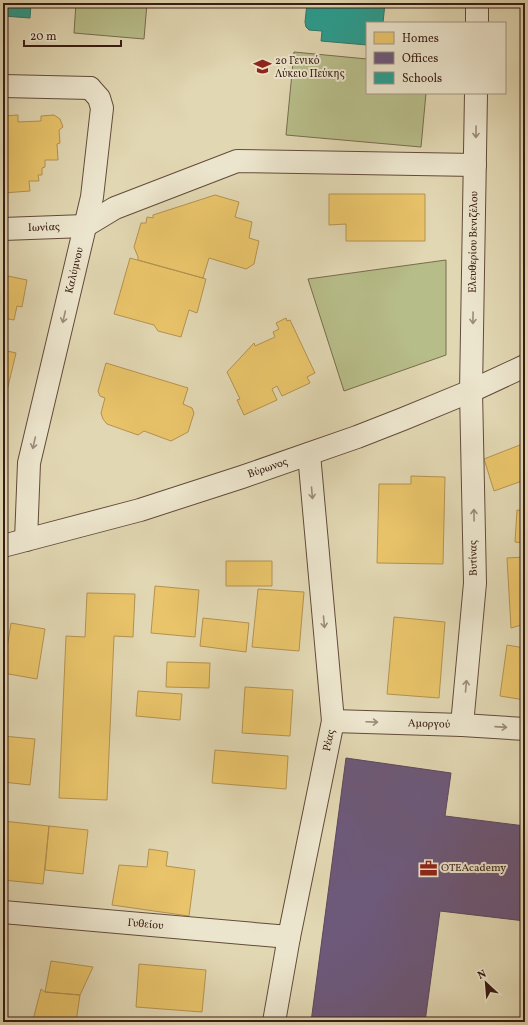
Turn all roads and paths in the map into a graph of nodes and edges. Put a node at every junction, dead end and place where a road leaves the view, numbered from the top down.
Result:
1 (477, 3) edge
2 (477, 22) edge
3 (3, 86) edge
4 (476, 94) edge
5 (475, 165) junction
6 (85, 226) junction
7 (3, 229) edge
8 (525, 366) edge
9 (471, 391) junction
10 (309, 454) junction
11 (26, 540) junction
12 (3, 546) edge
13 (333, 721) junction
14 (462, 725) junction
15 (525, 729) edge
16 (3, 912) edge
17 (288, 936) junction
18 (274, 1022) edge

1 - 2 street
3 - 6 street, Καλύμνου
4 -> 5 street, Ελευθερίου Βενιζέλου
5 - 6 street
5 -> 9 street, Ελευθερίου Βενιζέλου
6 - 7 street, Ιωνίας
6 -> 11 street, Καλύμνου
8 - 9 street, Βύρωνος
9 - 10 street, Βύρωνος
14 -> 9 street, Βυτίνας
10 - 11 street, Βύρωνος
10 -> 13 street, Ρέας
11 - 12 street, Βύρωνος
13 -> 14 street, Αμοργού
13 - 17 street, Ρέας
14 -> 15 street, Αμοργού
16 - 17 street, Γυθείου
17 - 18 street, Ρέας

